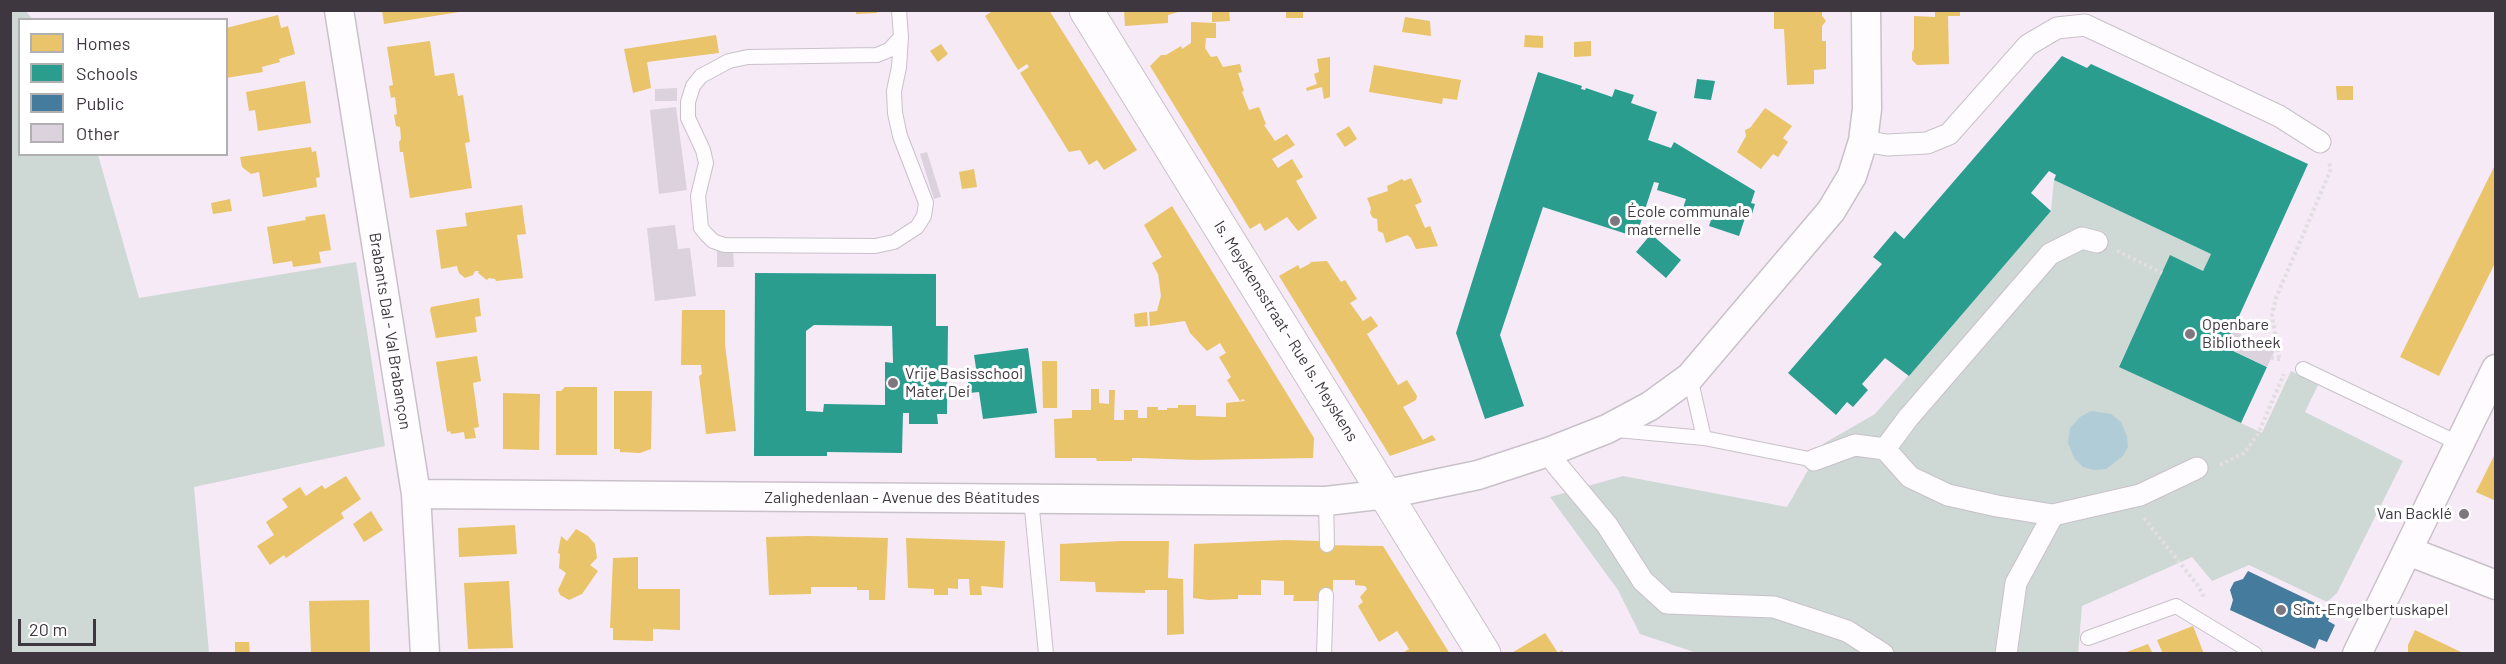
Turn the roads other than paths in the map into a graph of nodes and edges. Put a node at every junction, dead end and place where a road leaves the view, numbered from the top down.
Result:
1 (339, 10) edge
2 (899, 10) edge
3 (1086, 10) edge
4 (1866, 10) edge
5 (901, 37) junction
6 (1863, 141) junction
7 (2320, 142) road end
8 (2097, 242) road end
9 (2303, 369) dead end
10 (2496, 369) edge
11 (1690, 377) junction
12 (1607, 429) junction
13 (1704, 438) junction
14 (2460, 444) junction
15 (1885, 449) junction
16 (1814, 460) joint
17 (1556, 464) dead end
18 (2197, 468) road end
19 (416, 494) junction
20 (1387, 494) junction
21 (1031, 500) junction
22 (1326, 501) junction
23 (2053, 516) junction
24 (1327, 545) dead end
25 (2408, 551) junction
26 (2496, 585) edge
27 (1326, 596) dead end
28 (2088, 638) dead end
29 (425, 654) edge
30 (1046, 654) edge
31 (1324, 654) edge
32 (1484, 654) edge
33 (1883, 654) edge
34 (2006, 654) edge
35 (2255, 654) edge
36 (2357, 654) edge

1 - 19 street, Brabants Dal - Val Brabançon
2 - 5 lane
3 - 20 street, Is. Meyskensstraat - Rue Is. Meyskens
4 - 6 street, Zalighedenlaan - Avenue des Béatitudes
5 - 5 lane
6 - 7 street
6 - 11 street, Zalighedenlaan - Avenue des Béatitudes
8 - 15 street
9 - 14 lane
10 - 14 street
11 - 12 street, Zalighedenlaan - Avenue des Béatitudes
11 - 13 lane
12 - 13 lane
12 - 20 street, Zalighedenlaan - Avenue des Béatitudes
13 - 16 lane
14 - 25 street
15 - 16 street
15 - 23 street
17 - 33 street
18 - 23 street
19 - 21 street, Zalighedenlaan - Avenue des Béatitudes
19 - 29 street, Brabants Dal - Val Brabançon
20 - 22 street, Zalighedenlaan - Avenue des Béatitudes
20 - 32 street, Is. Meyskensstraat - Rue Is. Meyskens
21 - 22 street, Zalighedenlaan - Avenue des Béatitudes
21 - 30 lane
22 - 24 lane
23 - 34 street
25 - 26 street
25 - 36 street
27 - 31 lane
28 - 35 lane

